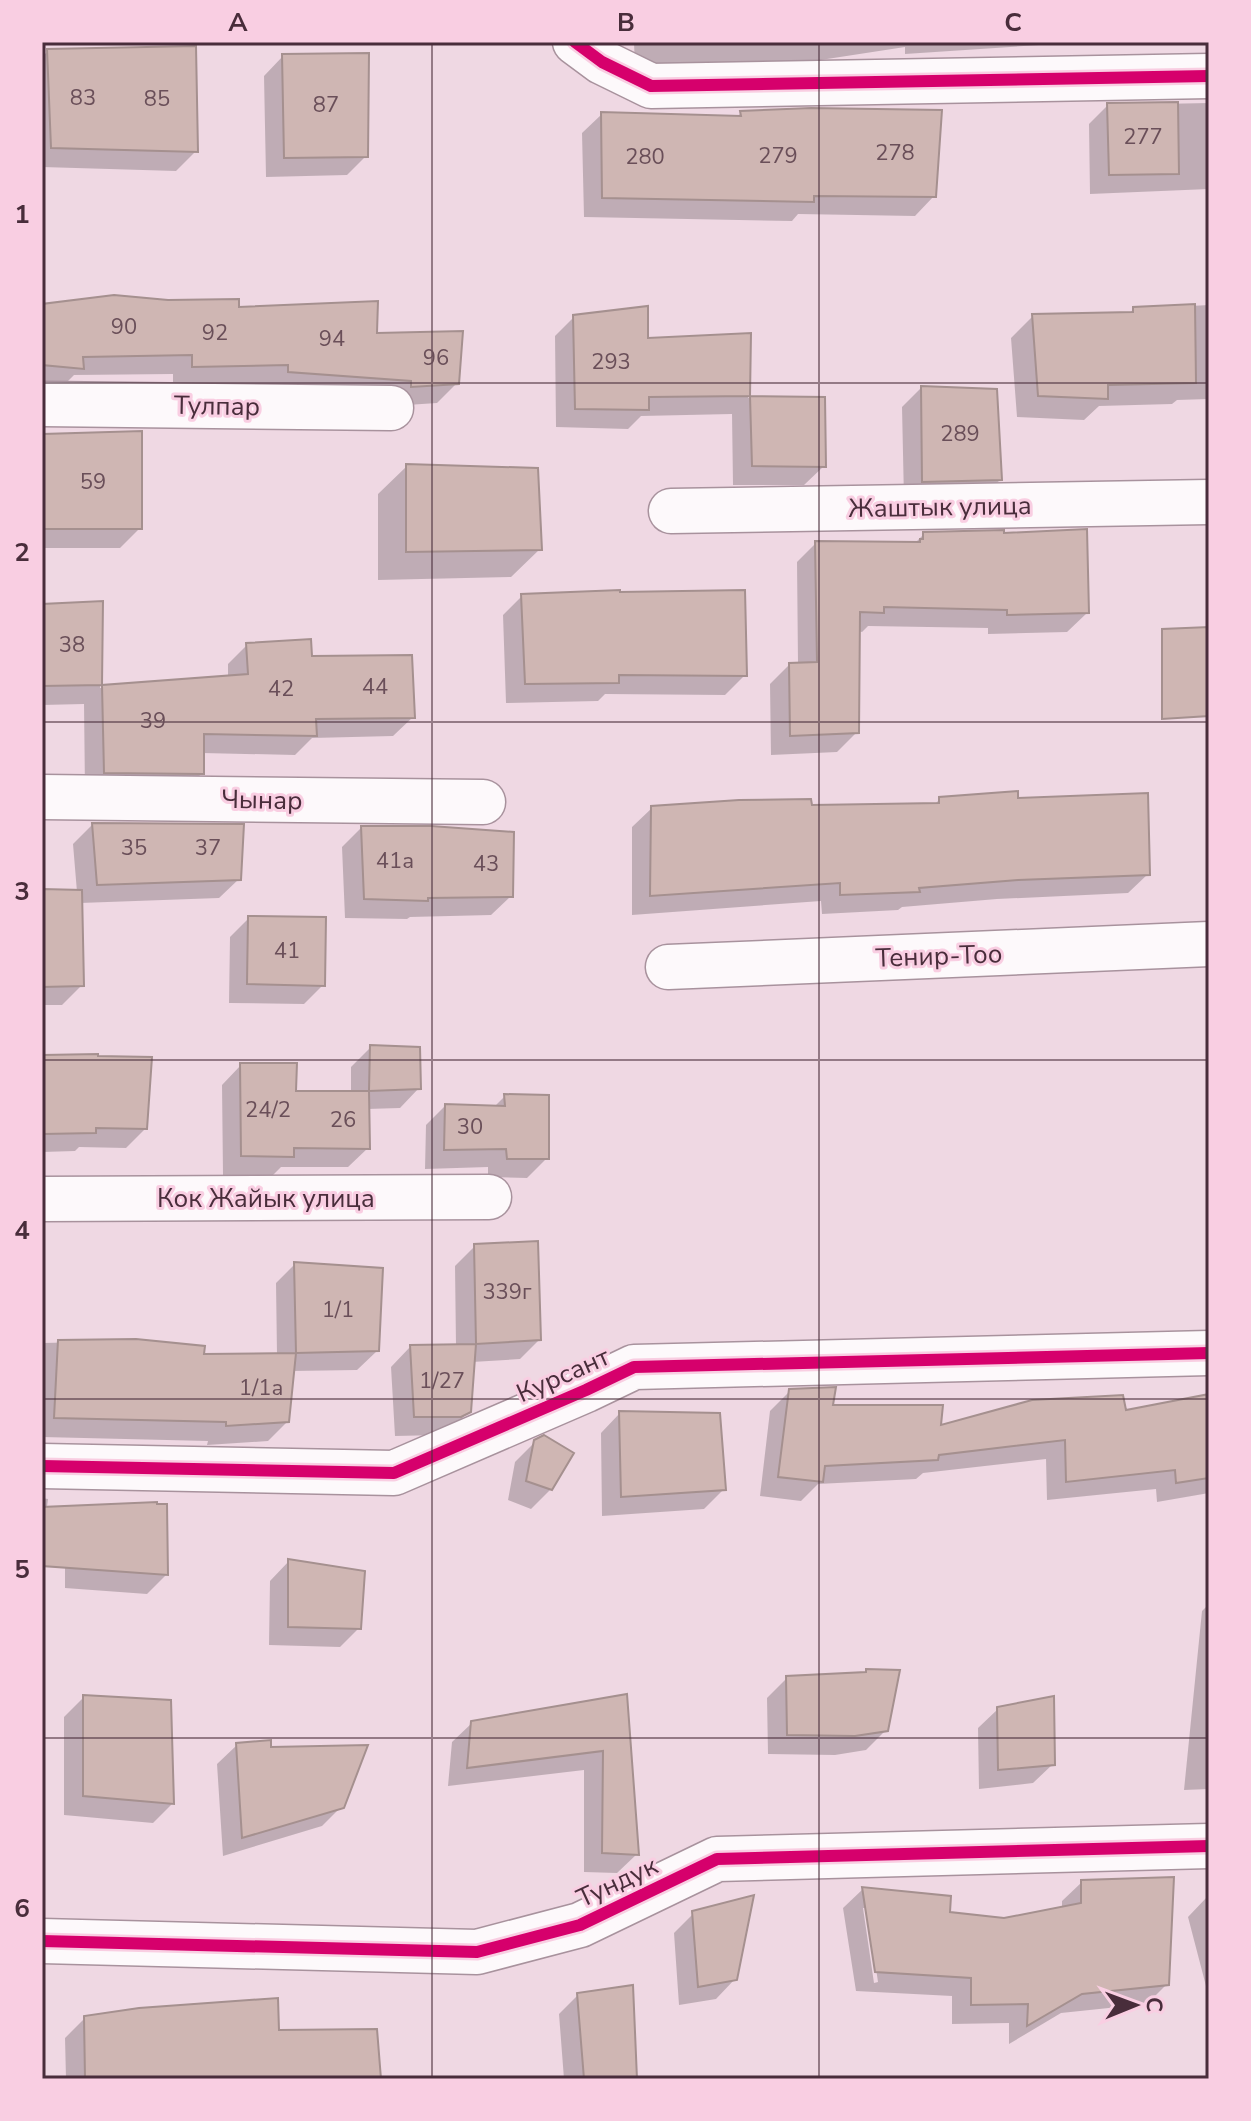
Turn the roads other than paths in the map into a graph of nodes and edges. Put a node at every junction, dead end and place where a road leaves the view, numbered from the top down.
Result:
1 (575, 42) edge
2 (1209, 76) edge
3 (42, 404) edge
4 (391, 408) dead end
5 (1209, 502) edge
6 (671, 511) dead end
7 (42, 797) edge
8 (483, 802) dead end
9 (1209, 944) edge
10 (668, 967) dead end
11 (489, 1197) dead end
12 (42, 1199) edge
13 (1209, 1353) edge
14 (42, 1466) edge
15 (1209, 1846) edge
16 (42, 1941) edge

1 - 2 street
3 - 4 street, Тулпар
5 - 6 street, Жаштык улица
7 - 8 street, Чынар
9 - 10 street, Тенир-Тоо
11 - 12 street, Кок Жайык улица
13 - 14 street, Курсант
15 - 16 street, Тундук

